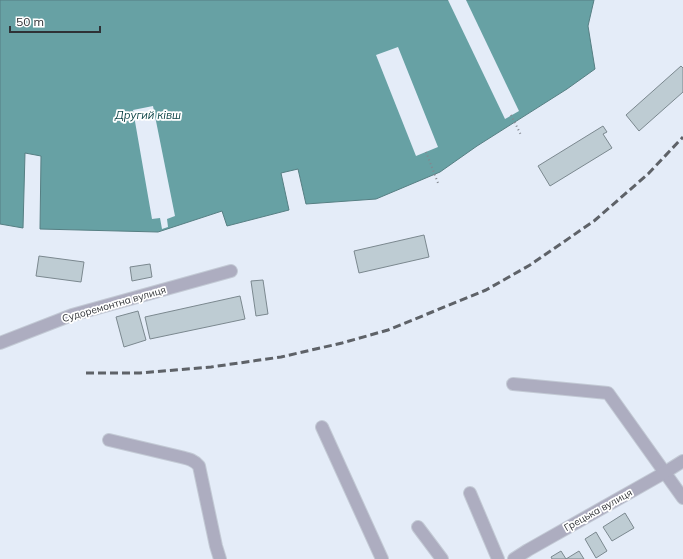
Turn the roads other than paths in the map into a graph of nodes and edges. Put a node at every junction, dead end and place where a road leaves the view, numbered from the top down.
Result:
1 (231, 271) dead end
2 (0, 343) edge
3 (513, 384) dead end
4 (322, 427) dead end
5 (109, 440) dead end
6 (683, 461) edge
7 (664, 473) junction
8 (470, 493) dead end
9 (683, 498) edge
10 (418, 527) dead end
11 (220, 559) edge
12 (382, 559) edge
13 (442, 559) edge
14 (498, 559) edge
15 (514, 559) edge

1 - 2 street, Судоремонтна вулиця
3 - 7 street
4 - 12 street
5 - 11 street
6 - 7 street, Грецька вулиця
7 - 9 street
7 - 15 street, Грецька вулиця
8 - 14 street
10 - 13 street

